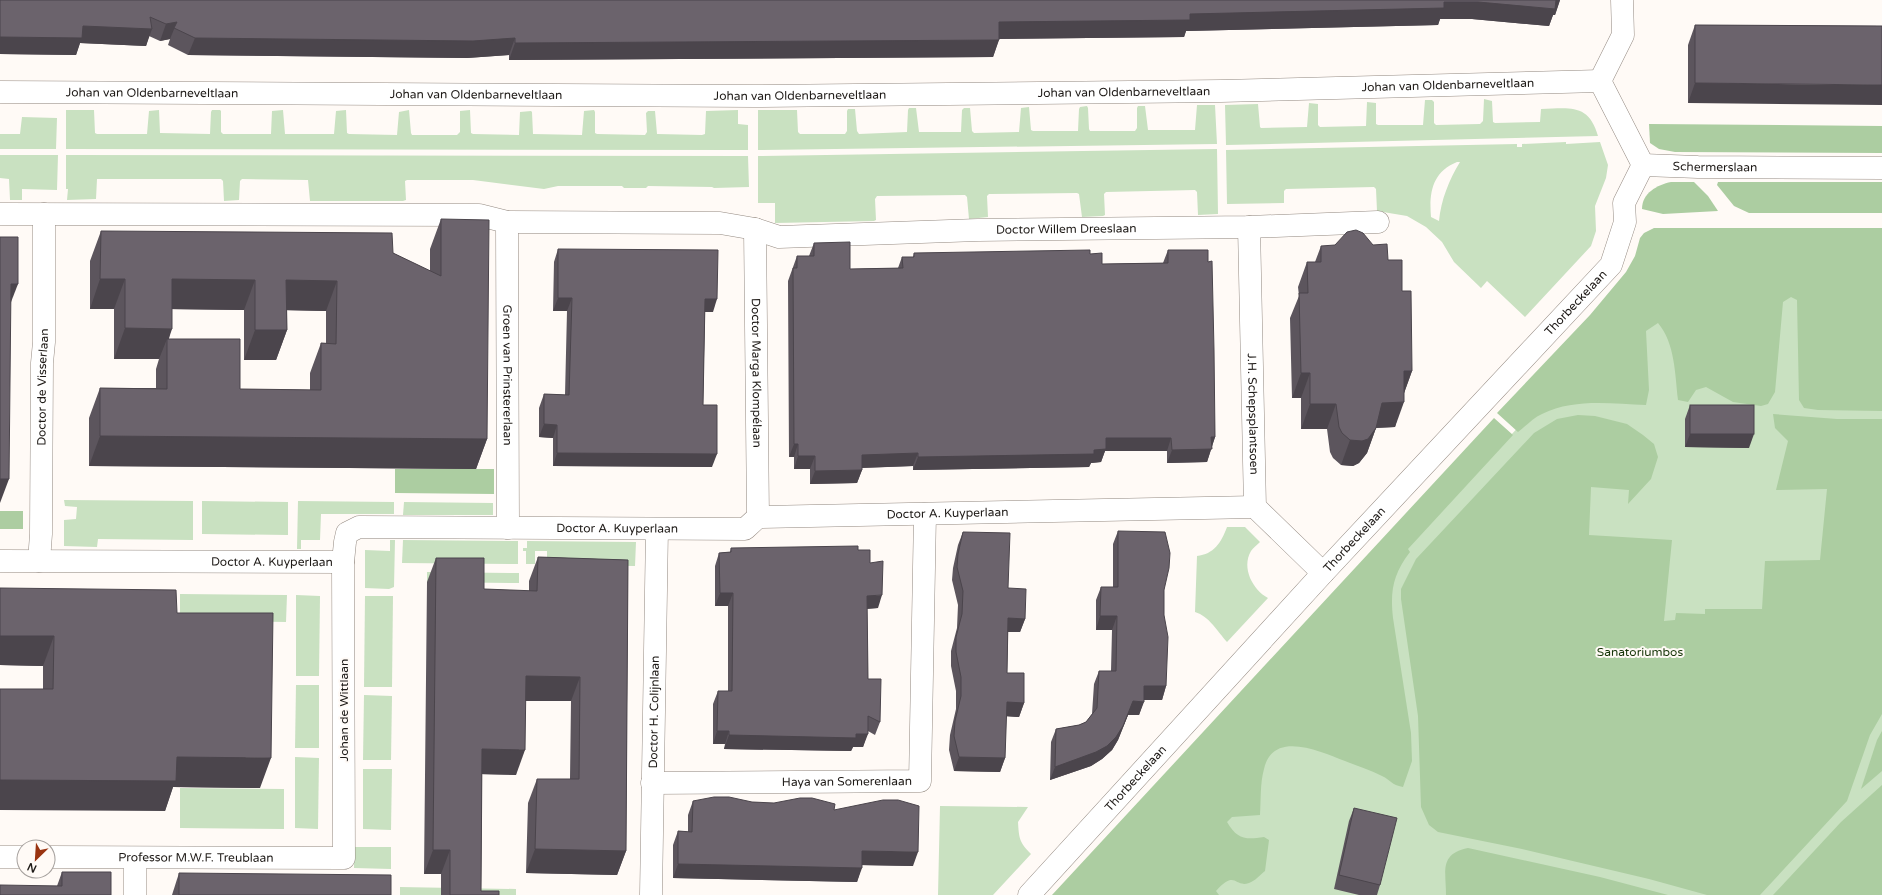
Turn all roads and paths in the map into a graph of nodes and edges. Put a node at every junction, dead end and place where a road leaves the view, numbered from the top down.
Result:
1 (1622, 0) edge
2 (1600, 81) junction
3 (0, 92) edge
4 (1642, 165) junction
5 (1882, 168) edge
6 (0, 214) edge
7 (44, 214) junction
8 (507, 222) junction
9 (1378, 222) dead end
10 (1249, 227) junction
11 (755, 229) junction
12 (1256, 507) junction
13 (925, 514) junction
14 (758, 517) junction
15 (508, 528) junction
16 (657, 529) junction
17 (0, 560) edge
18 (39, 561) junction
19 (343, 562) junction
20 (1323, 574) junction
21 (652, 783) junction
22 (0, 857) edge
23 (16, 857) edge
24 (56, 857) edge
25 (135, 858) junction
26 (344, 858) joint
27 (136, 895) edge
28 (651, 895) edge
29 (1029, 895) edge

1 - 2 street
2 - 3 street, Johan van Oldenbarneveltlaan
2 - 4 street
4 - 5 street, Schermerslaan
4 - 20 street, Thorbeckelaan
6 - 7 street
7 - 8 street
7 - 18 street, Doctor de Visserlaan
8 - 11 street
8 - 15 street, Groen van Prinstererlaan
9 - 10 street, Doctor Willem Dreeslaan
10 - 11 street, Doctor Willem Dreeslaan
10 - 12 street, J.H. Schepsplantsoen
11 - 14 street, Doctor Marga Klompélaan
12 - 13 street, Doctor A. Kuyperlaan
12 - 20 street
13 - 14 street, Doctor A. Kuyperlaan
13 - 21 street, Haya van Somerenlaan
14 - 16 street, Doctor A. Kuyperlaan
15 - 16 street, Doctor A. Kuyperlaan
15 - 19 street, Doctor A. Kuyperlaan
16 - 21 street, Doctor H. Colijnlaan
17 - 18 street, Doctor A. Kuyperlaan
18 - 19 street, Doctor A. Kuyperlaan
19 - 26 street, Johan de Wittlaan
20 - 29 street, Thorbeckelaan
21 - 28 street, Doctor H. Colijnlaan
22 - 23 street
24 - 25 street, Professor M.W.F. Treublaan
25 - 26 street, Professor M.W.F. Treublaan
25 - 27 street

